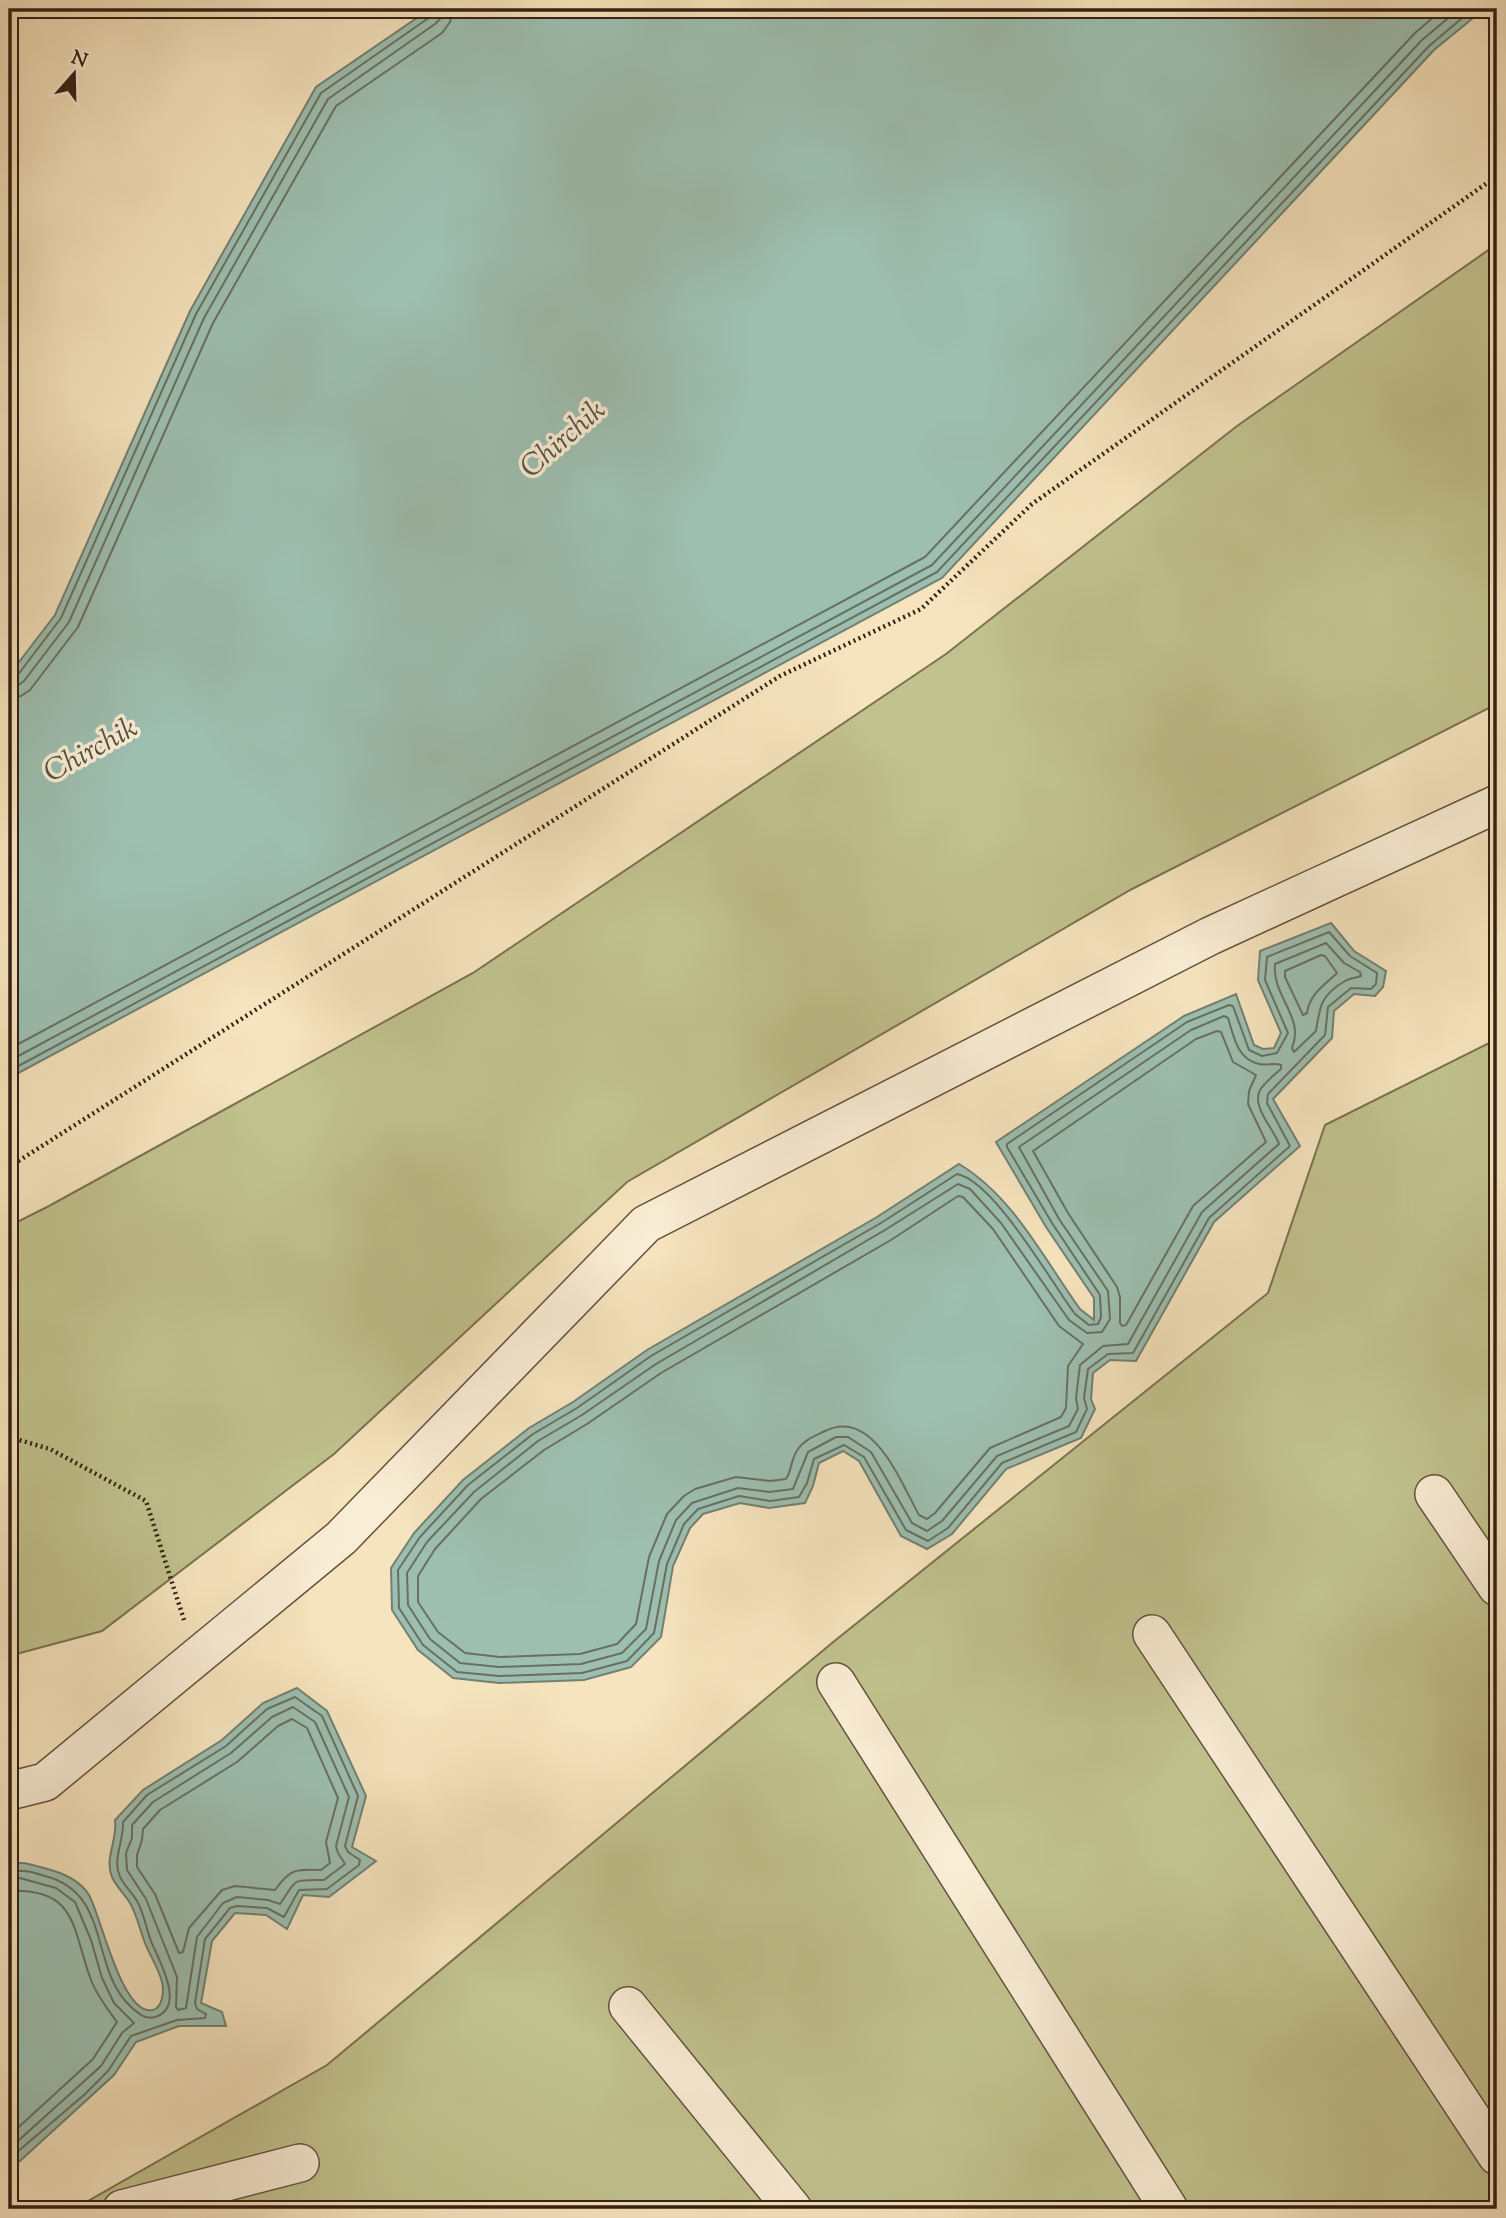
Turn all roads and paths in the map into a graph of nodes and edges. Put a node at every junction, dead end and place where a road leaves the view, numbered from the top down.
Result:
1 (1497, 176) edge
2 (1497, 804) edge
3 (9, 1167) edge
4 (9, 1437) edge
5 (1434, 1494) dead end
6 (1497, 1587) edge
7 (1152, 1634) dead end
8 (196, 1658) junction
9 (836, 1682) dead end
10 (9, 1791) edge
11 (628, 2006) dead end
12 (1497, 2157) edge
13 (300, 2163) dead end
14 (122, 2209) edge
15 (793, 2209) edge
16 (1169, 2209) edge

1 - 3 path
2 - 8 street
4 - 8 path
5 - 6 street
7 - 12 street
8 - 10 street
9 - 16 street
11 - 15 street
13 - 14 street

